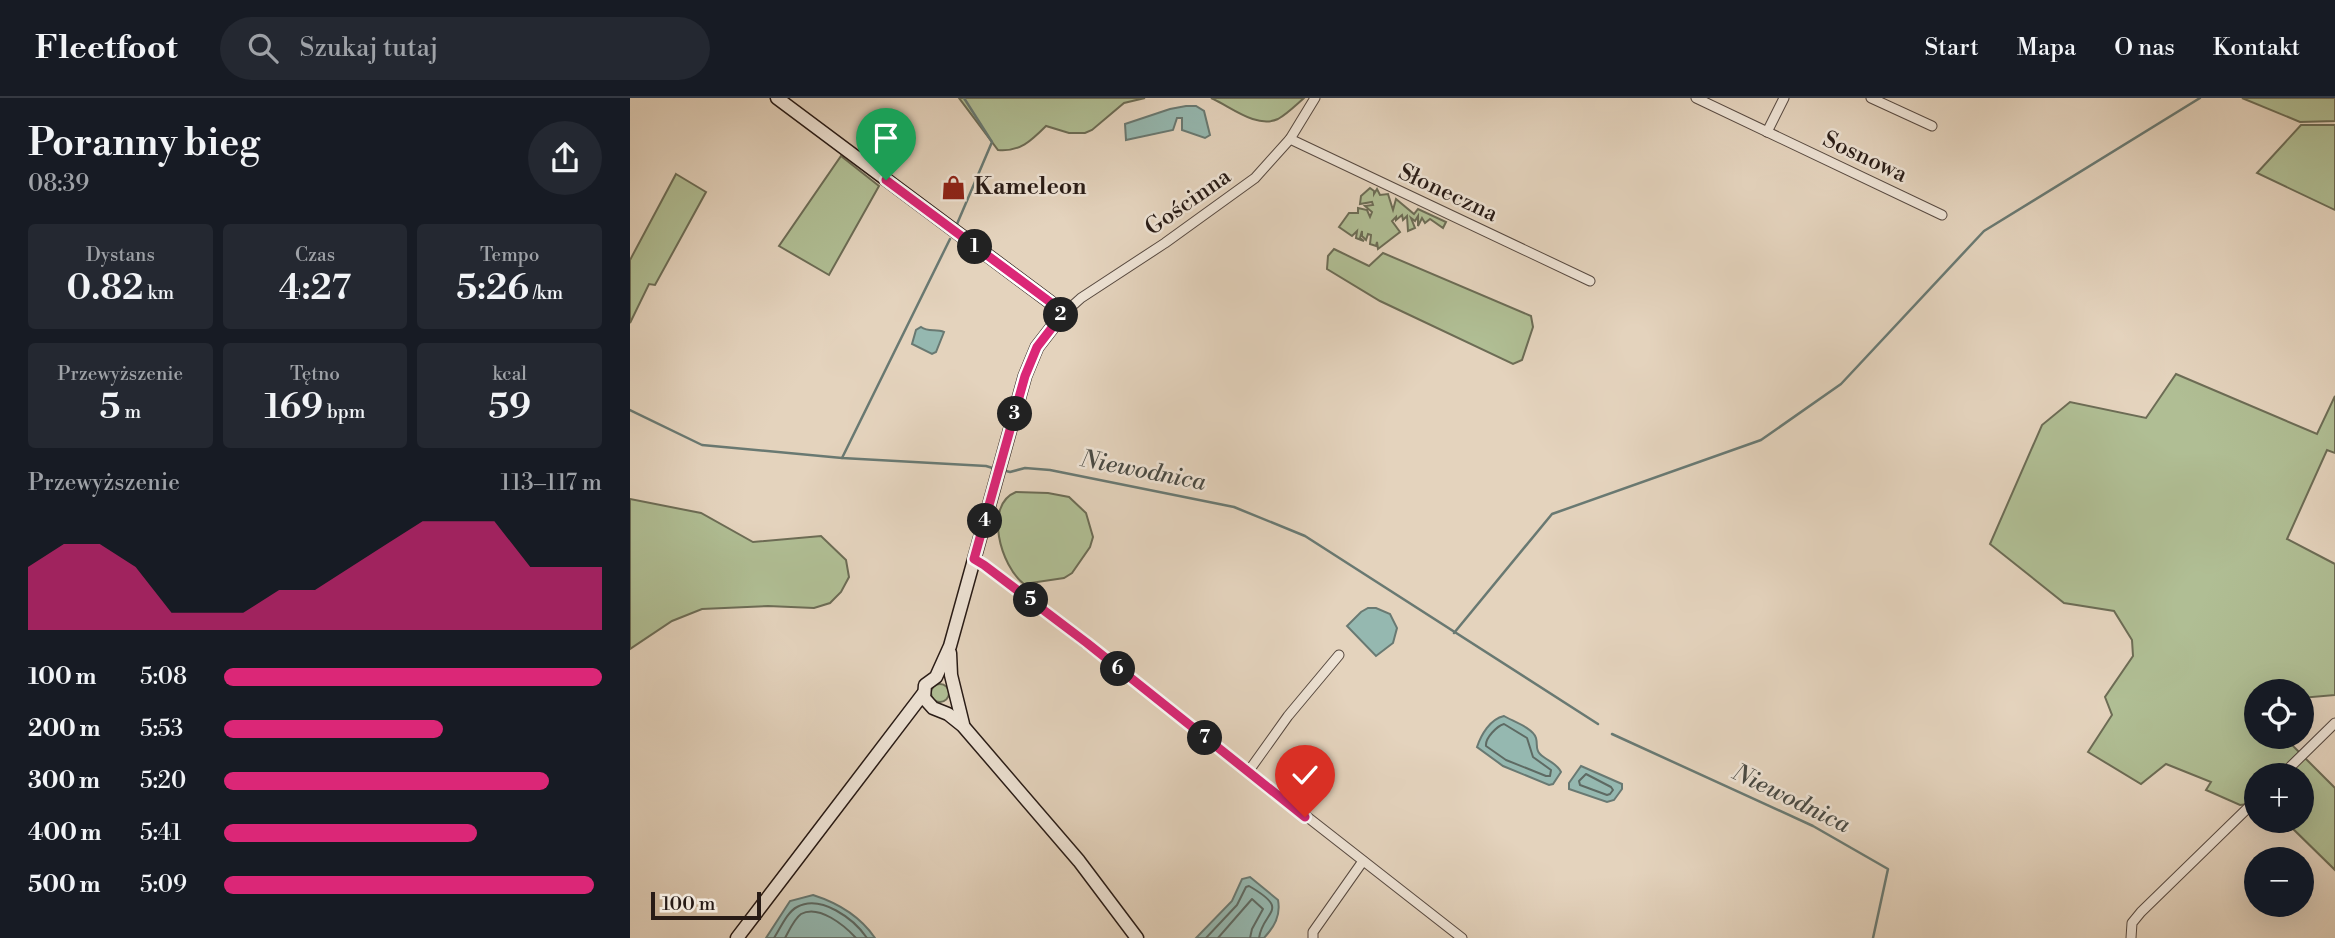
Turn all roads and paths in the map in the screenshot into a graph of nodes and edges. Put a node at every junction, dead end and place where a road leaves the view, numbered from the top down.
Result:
1 (777, 98) edge
2 (1315, 98) edge
3 (1696, 98) edge
4 (1784, 98) edge
5 (1871, 98) edge
6 (1932, 126) dead end
7 (1767, 132) junction
8 (1290, 139) junction
9 (1942, 215) dead end
10 (1590, 281) dead end
11 (1061, 316) junction
12 (974, 559) junction
13 (950, 646) junction
14 (1339, 655) dead end
15 (936, 677) junction
16 (955, 691) junction
17 (923, 694) junction
18 (935, 708) junction
19 (901, 721) junction
20 (2335, 723) edge
21 (963, 726) junction
22 (2294, 763) edge
23 (1248, 772) junction
24 (2244, 812) edge
25 (1363, 861) junction
26 (737, 938) edge
27 (1137, 938) edge
28 (1313, 938) edge
29 (1462, 938) edge
30 (2131, 938) edge

1 - 11 street
2 - 8 street, Gościnna
3 - 7 street, Sosnowa
4 - 7 street
5 - 6 street
7 - 9 street, Sosnowa
8 - 10 street, Słoneczna
8 - 11 street, Gościnna
11 - 12 street
12 - 13 street
12 - 23 street
13 - 15 street
13 - 16 street
14 - 23 street
15 - 16 street
15 - 17 street
16 - 18 street
16 - 21 street
17 - 18 street
17 - 19 street
18 - 19 street
18 - 21 street
19 - 26 street
20 - 22 street
21 - 27 street
23 - 25 street
24 - 30 street
25 - 28 street
25 - 29 street

